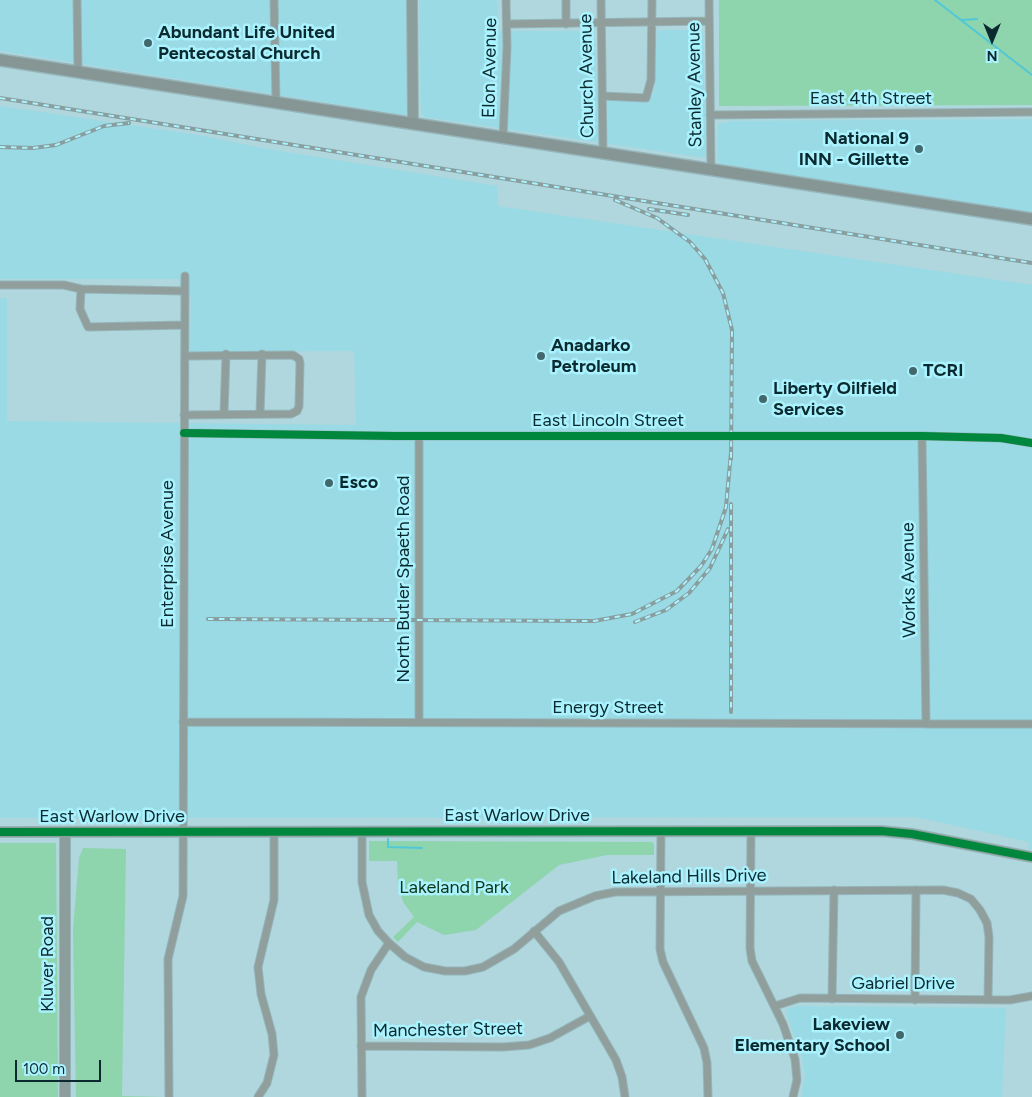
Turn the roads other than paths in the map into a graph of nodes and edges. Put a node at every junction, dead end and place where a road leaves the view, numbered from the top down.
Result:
1 (77, 0) edge
2 (274, 0) edge
3 (412, 0) edge
4 (506, 0) edge
5 (566, 0) edge
6 (601, 0) edge
7 (652, 0) edge
8 (709, 0) edge
9 (709, 21) junction
10 (652, 22) junction
11 (602, 23) junction
12 (508, 24) junction
13 (566, 24) junction
14 (0, 60) edge
15 (78, 71) junction
16 (603, 96) junction
17 (276, 101) junction
18 (1032, 112) edge
19 (710, 115) junction
20 (413, 123) junction
21 (503, 137) junction
22 (603, 152) junction
23 (711, 169) junction
24 (1032, 219) edge
25 (185, 276) dead end
26 (0, 285) edge
27 (81, 289) junction
28 (185, 290) junction
29 (185, 325) junction
30 (226, 354) junction
31 (262, 354) junction
32 (184, 356) junction
33 (224, 414) junction
34 (260, 414) junction
35 (184, 415) junction
36 (184, 433) junction
37 (419, 436) junction
38 (922, 436) junction
39 (1032, 443) edge
40 (183, 722) junction
41 (419, 722) junction
42 (926, 724) junction
43 (1032, 724) edge
44 (660, 831) junction
45 (751, 831) junction
46 (0, 832) edge
47 (65, 832) junction
48 (184, 832) junction
49 (274, 832) junction
50 (362, 832) junction
51 (1032, 857) edge
52 (661, 890) junction
53 (751, 890) junction
54 (834, 890) junction
55 (916, 890) junction
56 (534, 931) junction
57 (389, 943) junction
58 (1032, 996) edge
59 (832, 999) junction
60 (915, 1000) junction
61 (988, 1000) junction
62 (775, 1006) junction
63 (590, 1016) junction
64 (361, 1046) junction
65 (64, 1097) edge
66 (169, 1097) edge
67 (258, 1097) edge
68 (362, 1097) edge
69 (625, 1097) edge
70 (708, 1097) edge
71 (792, 1097) edge

1 - 15 street
2 - 17 street
3 - 20 street
4 - 12 street, Elon Avenue
5 - 13 street
6 - 11 street, Church Avenue
7 - 10 street
8 - 9 street, Stanley Avenue
9 - 10 street
9 - 19 street, Stanley Avenue
10 - 11 street
10 - 16 street
11 - 13 street
11 - 16 street, Church Avenue
12 - 13 street
12 - 21 street, Elon Avenue
14 - 15 main road
15 - 17 main road
16 - 22 street, Church Avenue
17 - 20 main road
18 - 19 street, East 4th Street
19 - 23 street, Stanley Avenue
20 - 21 main road
21 - 22 main road
22 - 23 main road
23 - 24 main road
25 - 28 street, Enterprise Avenue
26 - 27 street
27 - 28 street
27 - 29 street
28 - 29 street, Enterprise Avenue
29 - 32 street, Enterprise Avenue
30 - 31 street
30 - 32 street
30 - 33 street
31 - 34 street
31 - 34 street
32 - 35 street, Enterprise Avenue
33 - 34 street
33 - 35 street
35 - 36 street, Enterprise Avenue
36 - 37 street, East Lincoln Street
36 - 40 street, Enterprise Avenue
37 - 38 street, East Lincoln Street
37 - 41 street, North Butler Spaeth Road
38 - 39 street, East Lincoln Street
38 - 42 street, Works Avenue
40 - 41 street, Energy Street
40 - 48 street, Enterprise Avenue
41 - 42 street, Energy Street
42 - 43 street, Energy Street
44 - 45 street, East Warlow Drive
44 - 50 street, East Warlow Drive
44 - 52 street
45 - 51 street, East Warlow Drive
45 - 53 street
46 - 47 street, East Warlow Drive
47 - 48 street, East Warlow Drive
47 - 65 street, Kluver Road
48 - 49 street, East Warlow Drive
48 - 66 street, Enterprise Avenue
49 - 50 street, East Warlow Drive
49 - 67 street
50 - 57 street, Lakeland Hills Drive
52 - 53 street, Lakeland Hills Drive
52 - 56 street, Lakeland Hills Drive
52 - 70 street
53 - 54 street, Lakeland Hills Drive
53 - 62 street
54 - 55 street, Lakeland Hills Drive
54 - 59 street
55 - 60 street
55 - 61 street, Lakeland Hills Drive
56 - 57 street, Lakeland Hills Drive
56 - 63 street
57 - 64 street
58 - 61 street, Gabriel Drive
59 - 60 street, Gabriel Drive
59 - 62 street, Gabriel Drive
60 - 61 street, Gabriel Drive
62 - 71 street
63 - 64 street, Manchester Street
63 - 69 street
64 - 68 street

